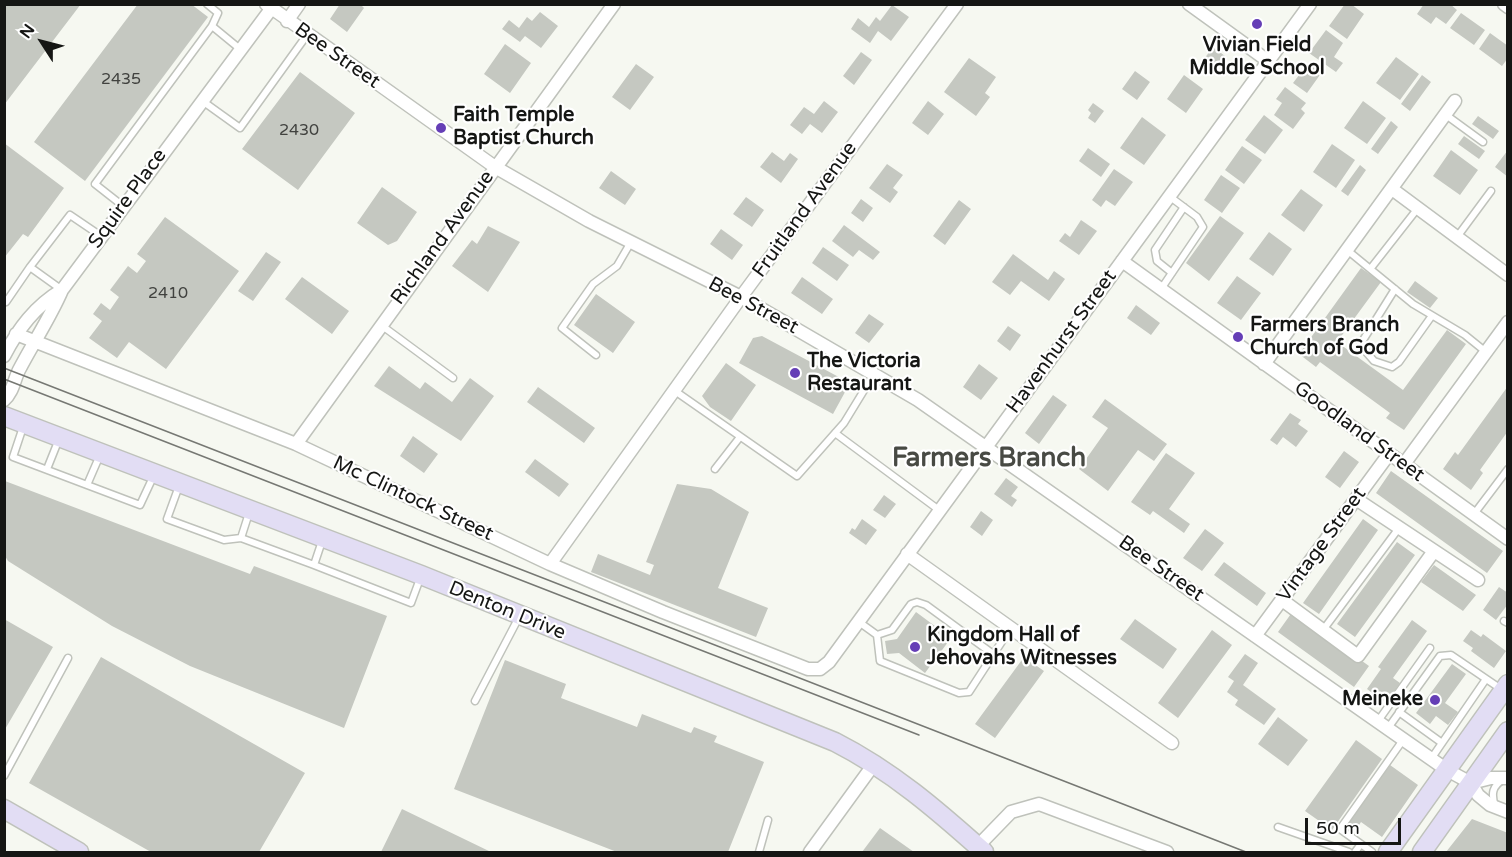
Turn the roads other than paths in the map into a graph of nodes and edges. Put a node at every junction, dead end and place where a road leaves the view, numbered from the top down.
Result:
1 (207, 4) edge
2 (299, 4) edge
3 (614, 4) edge
4 (957, 4) edge
5 (1189, 4) edge
6 (1310, 4) edge
7 (1504, 4) edge
8 (268, 7) edge
9 (1508, 7) edge
10 (287, 21) junction
11 (212, 26) junction
12 (307, 35) junction
13 (240, 49) junction
14 (1268, 62) junction
15 (201, 100) junction
16 (1455, 101) dead end
17 (1445, 114) junction
18 (1483, 142) dead end
19 (495, 167) junction
20 (1392, 189) junction
21 (1491, 191) dead end
22 (1169, 196) junction
23 (123, 206) junction
24 (1184, 207) junction
25 (1418, 208) junction
26 (101, 236) junction
27 (1457, 238) junction
28 (631, 242) junction
29 (1347, 250) junction
30 (1122, 261) junction
31 (30, 267) junction
32 (1371, 268) junction
33 (1172, 273) junction
34 (1508, 275) edge
35 (62, 290) junction
36 (1161, 290) junction
37 (1395, 290) junction
38 (741, 297) junction
39 (4, 301) edge
40 (1431, 317) junction
41 (381, 325) junction
42 (1506, 327) edge
43 (16, 333) junction
44 (34, 341) junction
45 (1486, 352) junction
46 (596, 355) dead end
47 (4, 356) edge
48 (1264, 364) junction
49 (874, 374) junction
50 (453, 378) dead end
51 (674, 390) junction
52 (4, 400) edge
53 (4, 416) edge
54 (24, 424) junction
55 (835, 433) junction
56 (60, 437) junction
57 (740, 437) junction
58 (296, 444) junction
59 (986, 445) junction
60 (101, 453) junction
61 (1389, 454) junction
62 (1404, 464) junction
63 (715, 469) dead end
64 (1508, 469) edge
65 (47, 470) junction
66 (154, 473) junction
67 (180, 483) junction
68 (87, 485) junction
69 (1356, 500) junction
70 (250, 510) junction
71 (939, 510) junction
72 (1474, 515) junction
73 (1399, 528) junction
74 (241, 538) junction
75 (324, 538) junction
76 (1508, 539) edge
77 (1434, 551) junction
78 (907, 554) junction
79 (550, 564) junction
80 (314, 565) junction
81 (421, 575) junction
82 (1478, 580) dead end
83 (1282, 600) junction
84 (520, 616) junction
85 (858, 621) junction
86 (1012, 626) junction
87 (1323, 630) junction
88 (877, 635) junction
89 (1255, 636) junction
90 (1430, 648) dead end
91 (993, 654) junction
92 (68, 658) dead end
93 (808, 669) joint
94 (1486, 679) junction
95 (1505, 687) edge
96 (475, 701) dead end
97 (1399, 712) junction
98 (1383, 725) junction
99 (1508, 731) edge
100 (1403, 740) junction
101 (1172, 743) dead end
102 (1442, 743) junction
103 (1431, 759) junction
104 (874, 764) junction
105 (1447, 770) junction
106 (4, 776) edge
107 (1507, 778) edge
108 (1471, 783) junction
109 (1495, 807) junction
110 (4, 809) edge
111 (1508, 812) edge
112 (768, 820) dead end
113 (1278, 827) dead end
114 (1360, 844) junction
115 (977, 850) edge
116 (79, 852) edge
117 (759, 852) edge
118 (810, 852) edge
119 (1167, 852) edge
120 (1349, 852) edge
121 (1355, 852) edge
122 (1372, 852) edge
123 (1388, 852) edge
124 (1422, 852) edge

1 - 11 lane
2 - 10 street
3 - 19 street, Richland Avenue
4 - 38 street, Fruitland Avenue
5 - 14 street
6 - 14 street, Havenhurst Street
7 - 9 street
8 - 10 street, Bee Street
8 - 13 street, Squire Place
10 - 12 street, Bee Street
11 - 13 lane
11 - 23 lane
12 - 15 lane
12 - 19 street, Bee Street
13 - 15 street, Squire Place
14 - 22 street, Havenhurst Street
15 - 23 street, Squire Place
16 - 17 street
17 - 18 lane
17 - 20 street
19 - 28 street, Bee Street
19 - 41 street, Richland Avenue
20 - 25 street
20 - 29 street
21 - 27 lane
22 - 24 lane
22 - 30 street, Havenhurst Street
23 - 26 street, Squire Place
24 - 33 lane
24 - 33 lane
25 - 27 street
25 - 32 lane
26 - 31 lane
26 - 35 street, Squire Place
27 - 34 street
28 - 38 street, Bee Street
28 - 46 lane
29 - 32 lane
29 - 48 street
30 - 36 street, Goodland Street
30 - 59 street, Havenhurst Street
31 - 35 lane
31 - 39 lane
32 - 37 lane
33 - 36 lane
35 - 43 street
35 - 44 street, Squire Place
36 - 48 street, Goodland Street
37 - 40 lane
37 - 40 lane
38 - 49 street, Bee Street
38 - 51 street, Fruitland Avenue
40 - 45 lane
41 - 50 lane
41 - 58 street, Richland Avenue
42 - 45 street
43 - 44 street, Mc Clintock Street
43 - 47 street
44 - 52 street, Squire Place
44 - 58 street, Mc Clintock Street
45 - 62 street
48 - 61 street, Goodland Street
49 - 55 lane
49 - 59 street, Bee Street
51 - 57 lane
51 - 79 street, Fruitland Avenue
53 - 54 street, Denton Drive
54 - 56 street, Denton Drive
54 - 65 lane
55 - 57 lane
55 - 71 lane
56 - 60 street, Denton Drive
56 - 65 lane
57 - 63 lane
58 - 79 street, Mc Clintock Street
59 - 71 street, Havenhurst Street
59 - 89 street, Bee Street
60 - 66 street, Denton Drive
60 - 68 lane
61 - 62 street, Goodland Street
61 - 69 street, Vintage Street
62 - 72 street, Goodland Street
64 - 72 lane
65 - 68 lane
66 - 67 street, Denton Drive
66 - 68 lane
67 - 70 street, Denton Drive
67 - 74 lane
69 - 73 street
69 - 83 street, Vintage Street
70 - 74 lane
70 - 75 street, Denton Drive
71 - 78 street, Havenhurst Street
72 - 76 street, Goodland Street
73 - 77 street
73 - 87 lane
74 - 80 lane
75 - 80 lane
75 - 81 street, Denton Drive
77 - 82 street
77 - 87 street
78 - 85 street, Havenhurst Street
78 - 86 street
79 - 93 street, Mc Clintock Street
80 - 81 lane
81 - 84 street, Denton Drive
83 - 87 street
83 - 89 street, Vintage Street
84 - 96 lane
84 - 104 street, Denton Drive
85 - 88 lane
85 - 93 street, Havenhurst Street
86 - 91 lane
86 - 101 street
88 - 91 lane
88 - 91 lane
89 - 98 street, Bee Street
90 - 98 lane
92 - 106 lane
94 - 95 lane
94 - 97 lane
94 - 102 lane
95 - 105 street
97 - 98 lane
97 - 102 lane
98 - 100 street, Bee Street
99 - 108 street
100 - 103 street, Bee Street
100 - 114 lane
102 - 103 lane
103 - 105 street, Bee Street
104 - 115 street, Denton Drive
104 - 118 street
105 - 108 street, Bee Street
105 - 123 street
107 - 108 street
107 - 109 lane
108 - 109 street, Bee Street
108 - 124 street
109 - 111 street, Bee Street
110 - 116 street
112 - 117 lane
113 - 120 lane
114 - 121 lane
114 - 122 lane
115 - 119 street

